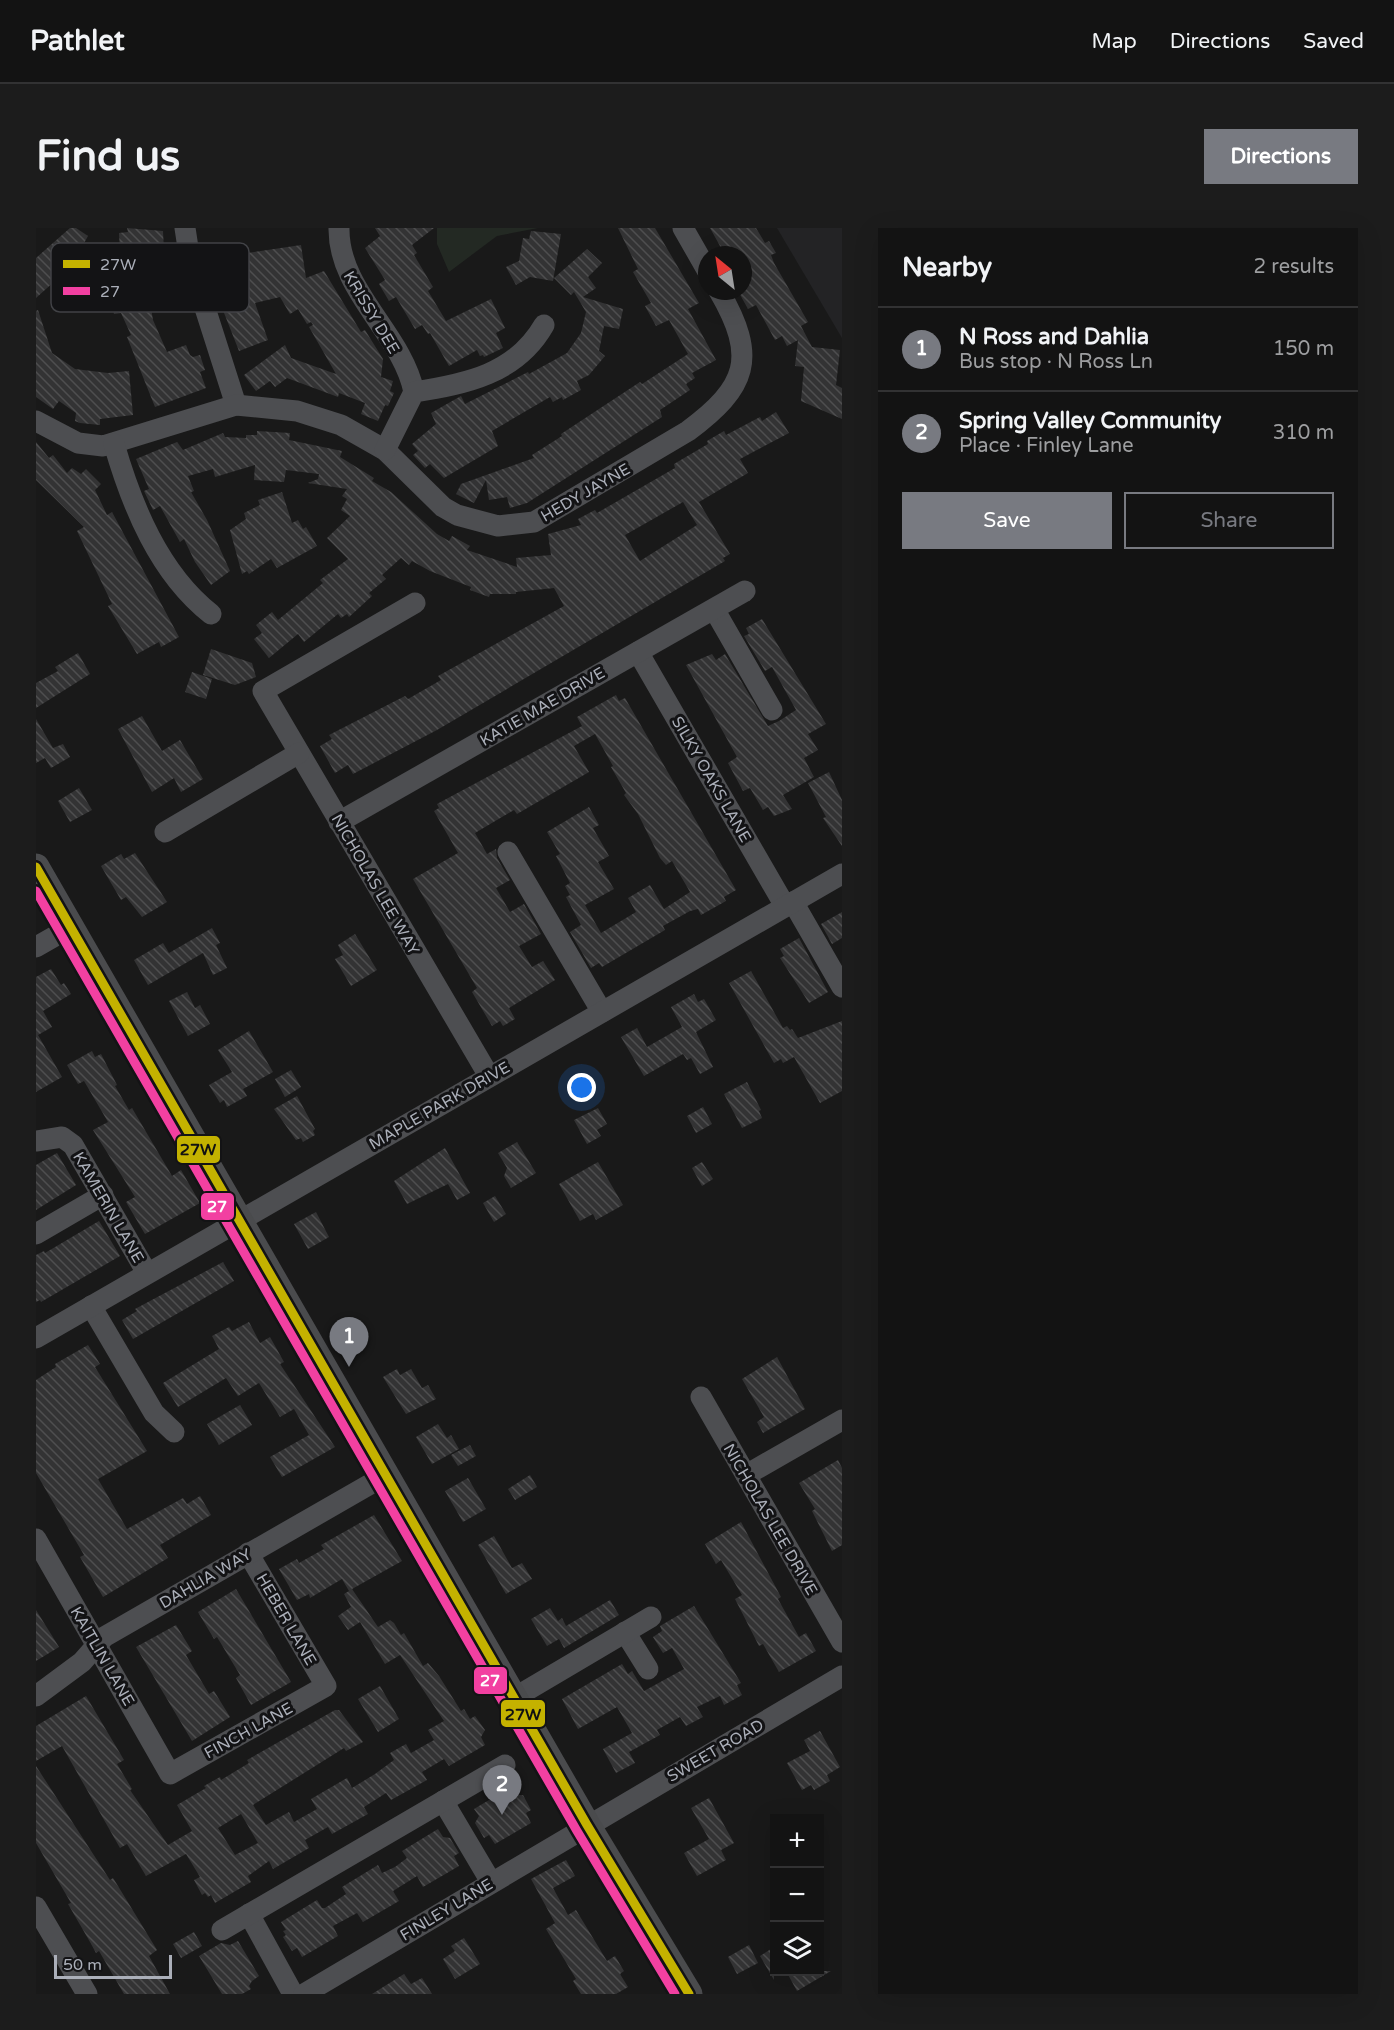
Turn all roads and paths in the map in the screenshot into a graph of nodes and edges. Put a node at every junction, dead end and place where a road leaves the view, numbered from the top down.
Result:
1 (185, 228) edge
2 (339, 228) edge
3 (683, 228) edge
4 (187, 243) edge
5 (698, 254) edge
6 (724, 300) edge
7 (206, 312) edge
8 (544, 325) dead end
9 (414, 392) junction
10 (236, 405) junction
11 (36, 421) edge
12 (114, 444) junction
13 (385, 450) junction
14 (745, 591) dead end
15 (415, 603) dead end
16 (714, 609) junction
17 (212, 614) dead end
18 (638, 652) junction
19 (772, 710) dead end
20 (299, 753) junction
21 (339, 822) junction
22 (165, 832) dead end
23 (508, 852) dead end
24 (36, 867) edge
25 (842, 874) edge
26 (789, 904) junction
27 (71, 927) junction
28 (36, 947) edge
29 (842, 987) edge
30 (602, 1012) junction
31 (489, 1076) junction
32 (36, 1141) edge
33 (103, 1195) junction
34 (239, 1220) junction
35 (36, 1234) edge
36 (147, 1273) junction
37 (91, 1306) junction
38 (36, 1338) edge
39 (701, 1396) dead end
40 (842, 1420) edge
41 (174, 1432) dead end
42 (386, 1475) junction
43 (746, 1475) junction
44 (36, 1539) edge
45 (248, 1553) junction
46 (651, 1617) dead end
47 (625, 1632) junction
48 (842, 1642) edge
49 (97, 1644) junction
50 (648, 1669) dead end
51 (842, 1676) edge
52 (326, 1686) joint
53 (36, 1696) edge
54 (514, 1698) junction
55 (505, 1765) dead end
56 (170, 1774) joint
57 (443, 1801) junction
58 (587, 1825) junction
59 (491, 1882) junction
60 (36, 1907) edge
61 (249, 1914) junction
62 (222, 1930) dead end
63 (87, 1994) edge
64 (293, 1994) edge
65 (304, 1994) edge
66 (689, 1994) edge

1 - 4 street
2 - 9 street, KRISSY DEE
3 - 5 street
6 - 13 street, HEDY JAYNE
7 - 10 street
8 - 9 street
9 - 13 street
10 - 12 street, HEDY JAYNE
10 - 13 street, HEDY JAYNE
11 - 12 street, HEDY JAYNE
12 - 17 street
14 - 16 street, KATIE MAE DRIVE
15 - 20 street, NICHOLAS LEE WAY
16 - 18 street, KATIE MAE DRIVE
16 - 19 street
18 - 21 street, KATIE MAE DRIVE
18 - 26 street, SILKY OAKS LANE
20 - 21 street, NICHOLAS LEE WAY
20 - 22 street
21 - 31 street, NICHOLAS LEE WAY
23 - 30 street
24 - 27 main road
25 - 26 street, MAPLE PARK DRIVE
26 - 29 street, SILKY OAKS LANE
26 - 30 street, MAPLE PARK DRIVE
27 - 28 street
27 - 34 main road
30 - 31 street, MAPLE PARK DRIVE
31 - 34 street, MAPLE PARK DRIVE
32 - 33 street, KAMERIN LANE
33 - 35 street
33 - 36 street, KAMERIN LANE
34 - 36 street, MAPLE PARK DRIVE
34 - 42 main road
36 - 37 street, MAPLE PARK DRIVE
37 - 38 street, MAPLE PARK DRIVE
37 - 41 street
39 - 43 street, NICHOLAS LEE DRIVE
40 - 43 street
42 - 45 street, DAHLIA WAY
42 - 54 main road
43 - 48 street, NICHOLAS LEE DRIVE
44 - 49 street, KAITLIN LANE
45 - 49 street, DAHLIA WAY
45 - 52 street, HEBER LANE
46 - 47 street
47 - 50 street
47 - 54 street
49 - 53 street, DAHLIA WAY
49 - 56 street, KAITLIN LANE
51 - 58 street, SWEET ROAD
52 - 56 street, FINCH LANE
54 - 58 main road
55 - 57 street
57 - 59 street
57 - 61 street
58 - 59 street, FINLEY LANE
58 - 66 main road
59 - 65 street, FINLEY LANE
60 - 63 street
61 - 62 street
61 - 64 street

